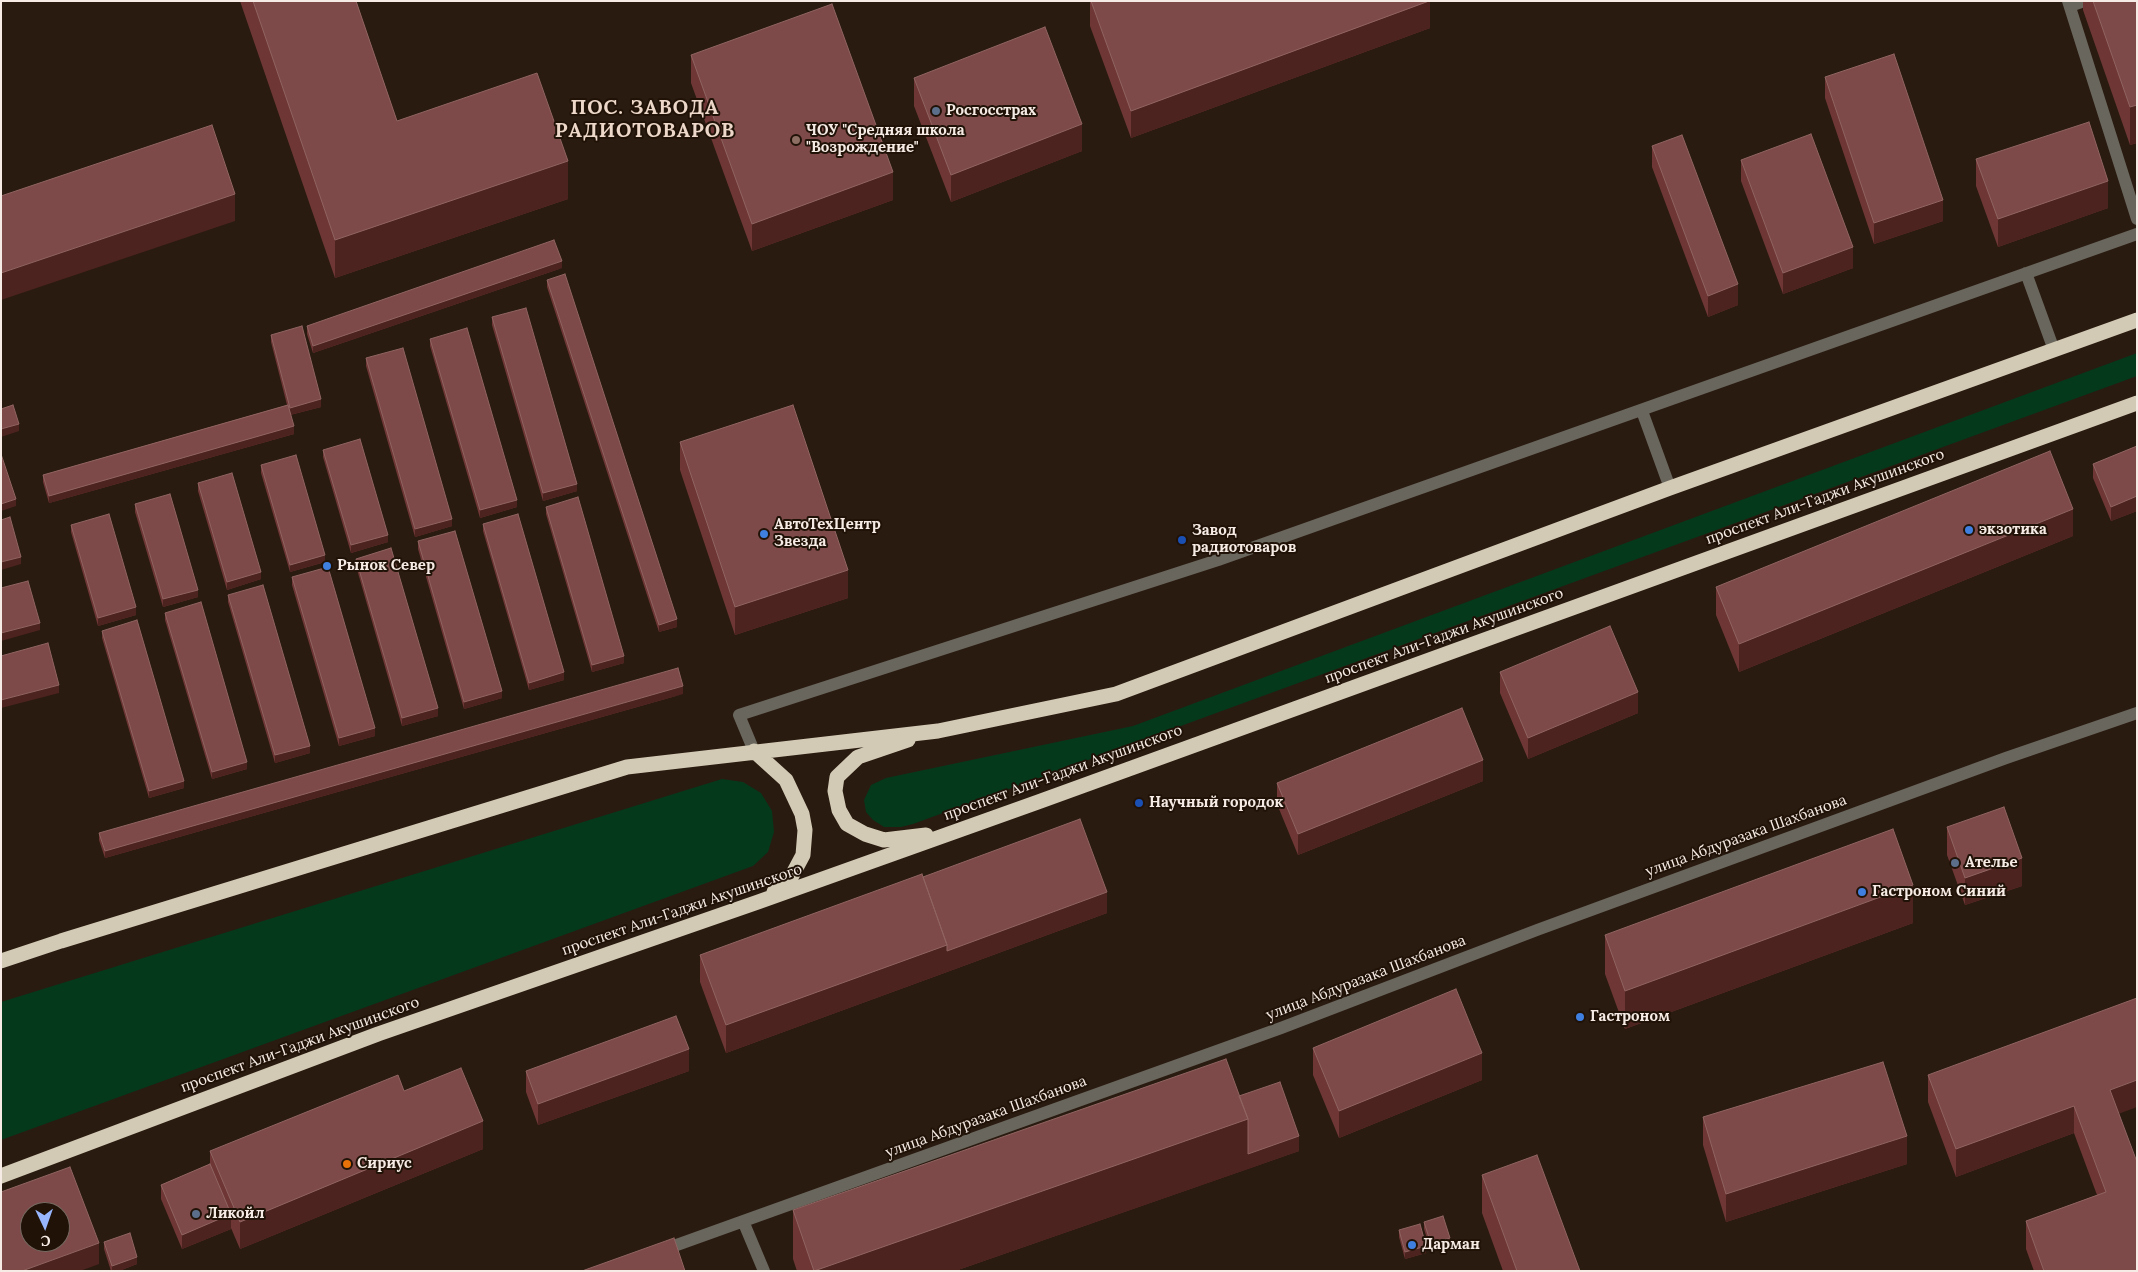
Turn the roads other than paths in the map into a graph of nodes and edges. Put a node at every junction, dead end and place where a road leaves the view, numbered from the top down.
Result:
1 (2084, 1) edge
2 (2069, 4) edge
3 (2137, 219) edge
4 (2137, 234) edge
5 (2026, 273) junction
6 (2137, 320) edge
7 (2054, 350) junction
8 (2137, 402) edge
9 (1642, 411) junction
10 (1670, 488) junction
11 (2137, 713) edge
12 (938, 731) junction
13 (754, 751) junction
14 (953, 832) junction
15 (758, 902) junction
16 (1, 961) edge
17 (1, 1176) edge
18 (743, 1221) junction
19 (651, 1254) edge
20 (764, 1271) edge

1 - 2 street
2 - 3 street
4 - 5 street
5 - 7 street
5 - 9 street
6 - 7 highway
7 - 10 highway
8 - 14 highway, проспект Али-Гаджи Акушинского
9 - 10 street
9 - 13 street
10 - 12 highway
11 - 18 street, улица Абдуразака Шахбанова
12 - 13 highway
12 - 14 highway
13 - 15 highway
13 - 16 highway
14 - 15 highway, проспект Али-Гаджи Акушинского
15 - 17 highway, проспект Али-Гаджи Акушинского
18 - 19 street, улица Абдуразака Шахбанова
18 - 20 street

